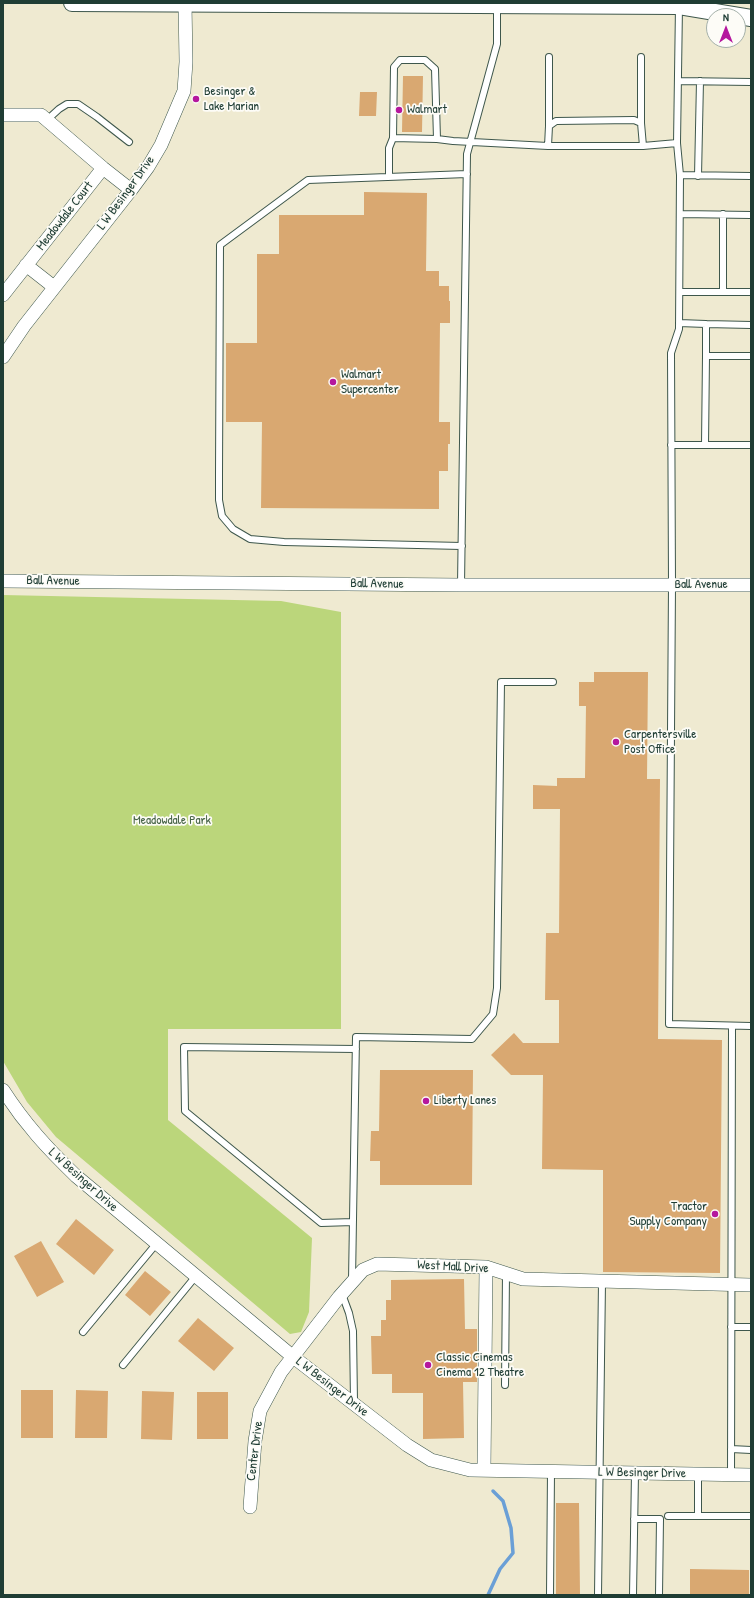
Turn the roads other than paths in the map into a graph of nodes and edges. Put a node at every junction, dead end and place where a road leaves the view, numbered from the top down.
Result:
1 (72, 3) edge
2 (185, 3) edge
3 (262, 4) edge
4 (497, 4) edge
5 (679, 5) edge
6 (751, 18) edge
7 (549, 58) dead end
8 (641, 58) dead end
9 (678, 81) junction
10 (700, 81) junction
11 (751, 82) edge
12 (3, 115) edge
13 (47, 120) junction
14 (641, 123) junction
15 (549, 126) junction
16 (393, 138) junction
17 (437, 139) junction
18 (471, 141) junction
19 (129, 142) dead end
20 (677, 143) junction
21 (548, 146) junction
22 (643, 146) junction
23 (103, 168) junction
24 (467, 174) junction
25 (680, 175) junction
26 (698, 176) junction
27 (751, 176) edge
28 (389, 177) junction
29 (131, 190) junction
30 (680, 214) junction
31 (723, 214) junction
32 (751, 215) edge
33 (26, 265) junction
34 (54, 287) junction
35 (680, 292) junction
36 (723, 292) junction
37 (751, 292) edge
38 (3, 295) edge
39 (679, 323) junction
40 (706, 324) junction
41 (751, 325) edge
42 (706, 356) junction
43 (751, 356) edge
44 (3, 357) edge
45 (671, 445) junction
46 (705, 445) junction
47 (751, 445) edge
48 (462, 546) junction
49 (3, 581) edge
50 (461, 585) junction
51 (672, 585) junction
52 (751, 585) edge
53 (553, 682) dead end
54 (732, 1026) junction
55 (751, 1026) edge
56 (356, 1049) junction
57 (3, 1090) edge
58 (353, 1222) junction
59 (157, 1244) junction
60 (486, 1267) junction
61 (506, 1273) junction
62 (196, 1276) junction
63 (352, 1282) junction
64 (602, 1282) junction
65 (731, 1284) junction
66 (751, 1285) edge
67 (342, 1294) junction
68 (731, 1327) junction
69 (751, 1327) edge
70 (83, 1332) dead end
71 (292, 1356) junction
72 (123, 1365) dead end
73 (505, 1386) dead end
74 (354, 1404) junction
75 (731, 1449) junction
76 (751, 1450) edge
77 (484, 1470) junction
78 (551, 1471) junction
79 (599, 1472) junction
80 (635, 1473) junction
81 (698, 1474) junction
82 (731, 1475) junction
83 (751, 1475) edge
84 (250, 1507) dead end
85 (668, 1516) dead end
86 (698, 1516) junction
87 (751, 1516) edge
88 (634, 1519) junction
89 (550, 1595) edge
90 (598, 1595) edge
91 (633, 1595) edge
92 (659, 1595) edge

1 - 2 street
2 - 3 street
2 - 29 street, L W Besinger Drive
3 - 4 street
4 - 5 street
4 - 18 lane
5 - 6 street
5 - 9 lane
7 - 15 lane
8 - 14 lane
9 - 10 lane
9 - 20 lane
10 - 11 lane
10 - 26 lane
12 - 13 street
13 - 19 lane
13 - 23 street
14 - 15 lane
14 - 22 lane
15 - 21 lane
16 - 17 lane
16 - 17 lane
16 - 28 lane
17 - 18 lane
18 - 21 lane
18 - 24 lane
20 - 22 lane
20 - 25 lane
21 - 22 lane
23 - 29 street
23 - 33 street, Meadowdale Court
24 - 28 lane
24 - 48 lane
25 - 26 lane
25 - 30 lane
26 - 27 lane
28 - 48 lane
29 - 34 street, L W Besinger Drive
30 - 31 lane
30 - 35 lane
31 - 32 lane
31 - 36 lane
33 - 34 street
33 - 38 street, Meadowdale Court
34 - 44 street, L W Besinger Drive
35 - 36 lane
35 - 39 lane
36 - 37 lane
39 - 40 lane
39 - 45 lane
40 - 41 lane
40 - 42 lane
42 - 43 lane
42 - 46 lane
45 - 46 lane
45 - 51 lane
46 - 47 lane
48 - 50 lane
49 - 50 street, Ball Avenue
50 - 51 street, Ball Avenue
51 - 52 street, Ball Avenue
51 - 54 lane
53 - 56 lane
54 - 55 lane
54 - 65 lane
56 - 58 lane
56 - 58 lane
57 - 59 street, L W Besinger Drive
58 - 63 lane
59 - 62 street, L W Besinger Drive
59 - 70 lane
60 - 61 street, West Mall Drive
60 - 63 street, West Mall Drive
60 - 77 street
61 - 64 street, West Mall Drive
61 - 73 lane
62 - 71 street, L W Besinger Drive
62 - 72 lane
63 - 67 street, West Mall Drive
64 - 65 street, West Mall Drive
64 - 79 lane
65 - 66 street, West Mall Drive
65 - 68 lane
67 - 71 street, West Mall Drive
67 - 74 lane
68 - 69 lane
68 - 75 lane
71 - 74 street, L W Besinger Drive
71 - 84 street, Center Drive
74 - 77 street, L W Besinger Drive
75 - 76 lane
75 - 82 lane
77 - 78 street, L W Besinger Drive
78 - 79 street, L W Besinger Drive
78 - 89 lane
79 - 80 street, L W Besinger Drive
79 - 90 lane
80 - 81 street, L W Besinger Drive
80 - 88 lane
81 - 82 street, L W Besinger Drive
81 - 86 lane
82 - 83 street, L W Besinger Drive
85 - 86 lane
86 - 87 lane
88 - 91 lane
88 - 92 lane

